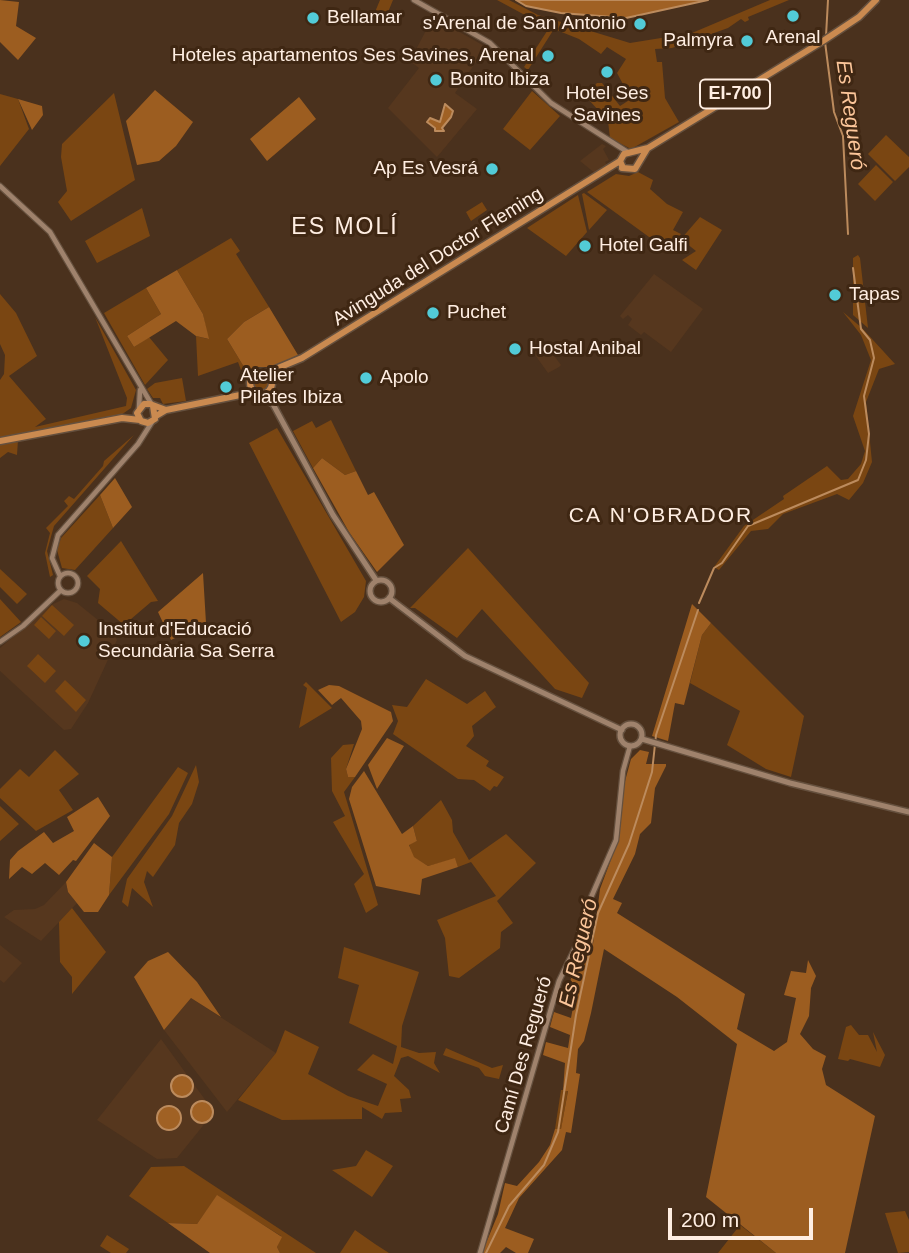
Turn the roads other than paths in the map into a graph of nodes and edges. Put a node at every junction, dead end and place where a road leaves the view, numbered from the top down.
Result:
1 (414, 0) edge
2 (876, 0) edge
3 (615, 146) junction
4 (648, 148) junction
5 (631, 153) junction
6 (638, 161) junction
7 (621, 163) junction
8 (0, 186) edge
9 (285, 367) junction
10 (266, 373) junction
11 (249, 380) junction
12 (271, 386) junction
13 (140, 389) junction
14 (257, 393) junction
15 (236, 394) junction
16 (153, 406) junction
17 (274, 406) junction
18 (139, 409) junction
19 (166, 410) junction
20 (122, 418) junction
21 (154, 419) junction
22 (141, 421) junction
23 (144, 436) junction
24 (0, 441) edge
25 (60, 576) junction
26 (376, 580) junction
27 (60, 591) junction
28 (389, 598) junction
29 (0, 642) edge
30 (622, 730) junction
31 (642, 739) junction
32 (629, 746) junction
33 (909, 812) edge
34 (480, 1253) edge

1 - 3 street
2 - 4 main road, Avinguda del Doctor Fleming / EI-700
3 - 5 street
3 - 7 street
4 - 5 main road, Avinguda del Doctor Fleming / EI-700
4 - 6 main road, Avinguda del Doctor Fleming / EI-700
5 - 6 main road
5 - 7 main road, Avinguda del Doctor Fleming / EI-700
6 - 7 main road, Avinguda del Doctor Fleming / EI-700
7 - 9 main road, Avinguda del Doctor Fleming / EI-700
8 - 13 street
9 - 10 main road, Avinguda del Doctor Fleming / EI-700
9 - 12 main road, Avinguda del Doctor Fleming / EI-700
10 - 11 main road, EI-700
10 - 12 main road
11 - 14 main road
11 - 15 main road, EI-700
12 - 14 main road, EI-700
12 - 17 main road
13 - 16 street
13 - 18 street
14 - 15 main road, EI-700
14 - 17 main road
15 - 19 main road, EI-700
16 - 18 main road
16 - 19 main road, EI-700
16 - 21 main road
17 - 26 main road
18 - 20 main road
18 - 22 main road
19 - 21 main road, EI-700
20 - 22 main road
20 - 24 main road
21 - 22 main road
21 - 23 street
22 - 23 street
23 - 25 street
25 - 27 street
25 - 27 street
26 - 28 main road
26 - 28 main road
27 - 29 street
28 - 30 main road
30 - 31 main road
30 - 32 main road
31 - 32 main road
31 - 33 main road
32 - 34 street, Camí Des Regueró

